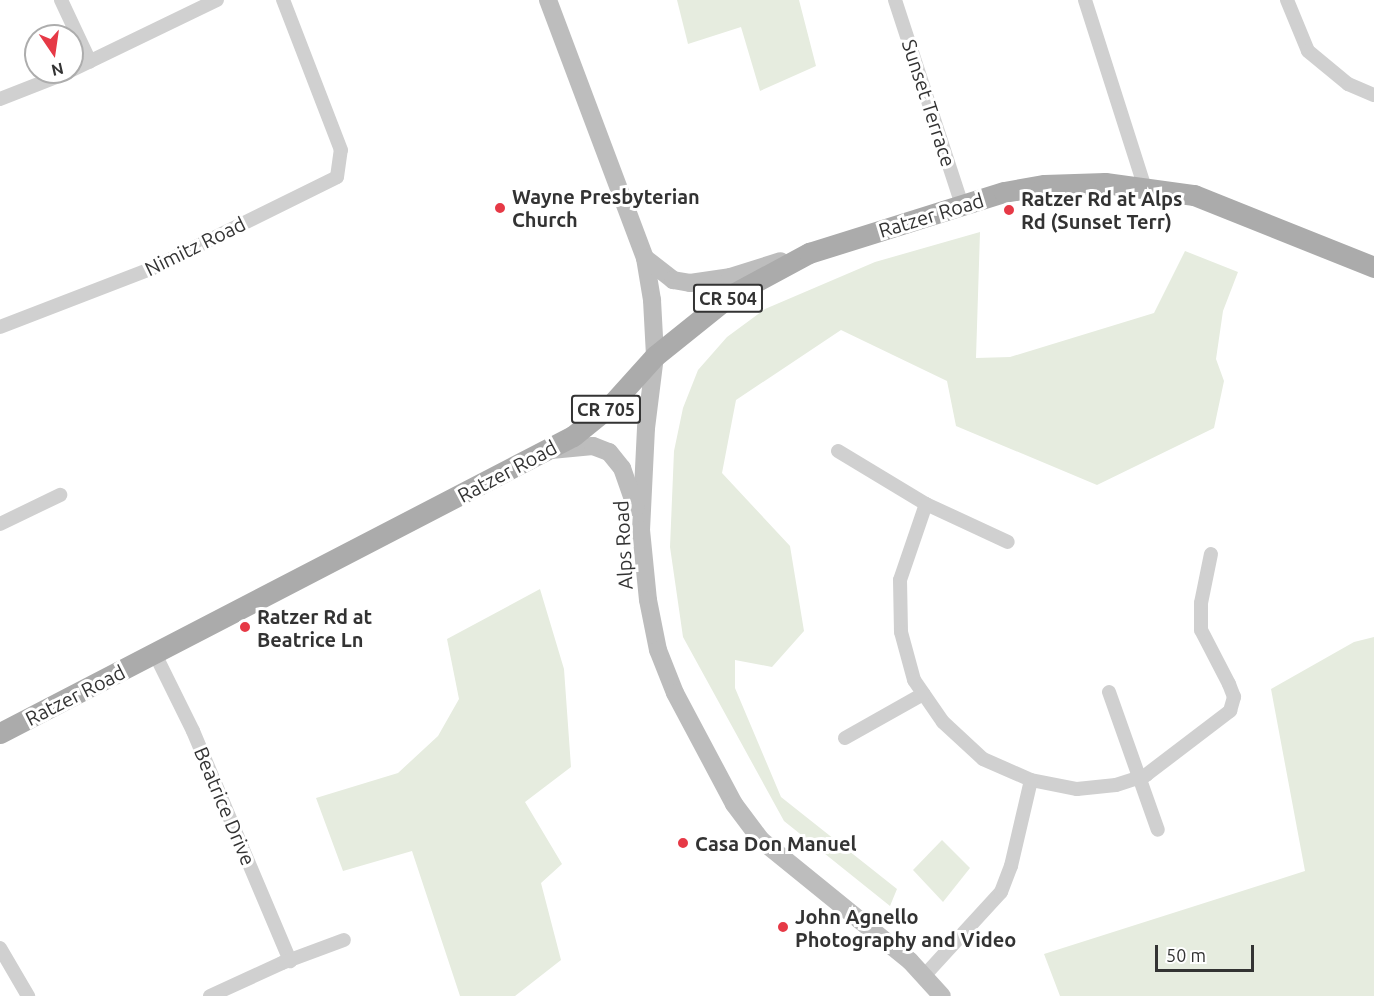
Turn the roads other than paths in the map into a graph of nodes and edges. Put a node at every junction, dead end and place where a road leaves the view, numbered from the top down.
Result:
1 (61, 0) edge
2 (218, 0) edge
3 (283, 0) edge
4 (548, 0) edge
5 (895, 0) edge
6 (1085, 0) edge
7 (1287, 0) edge
8 (90, 62) junction
9 (84, 65) edge
10 (38, 84) edge
11 (1374, 95) edge
12 (0, 99) edge
13 (1144, 185) junction
14 (962, 205) junction
15 (809, 253) junction
16 (645, 258) junction
17 (1374, 267) edge
18 (0, 327) edge
19 (655, 356) junction
20 (546, 451) junction
21 (838, 451) dead end
22 (60, 495) dead end
23 (926, 504) junction
24 (0, 524) edge
25 (641, 530) junction
26 (1008, 542) dead end
27 (1210, 554) dead end
28 (155, 654) junction
29 (1109, 692) dead end
30 (924, 694) junction
31 (0, 733) edge
32 (845, 738) dead end
33 (1139, 777) junction
34 (1031, 780) junction
35 (1158, 830) dead end
36 (344, 940) dead end
37 (0, 948) edge
38 (290, 961) junction
39 (924, 976) junction
40 (28, 996) edge
41 (210, 996) edge
42 (942, 996) edge

1 - 8 street
2 - 8 street
3 - 18 street, Nimitz Road
4 - 16 main road, Alps Road
5 - 14 street, Sunset Terrace
6 - 13 street
7 - 11 street
8 - 9 street
10 - 12 street
13 - 14 main road, Ratzer Road / CR 504
13 - 17 main road, Ratzer Road / CR 504
14 - 15 main road, Ratzer Road / CR 504
15 - 16 main road
15 - 19 main road, Ratzer Road / CR 504
16 - 19 main road, Alps Road
19 - 20 main road, Ratzer Road / CR 705
19 - 25 main road, Alps Road
20 - 25 main road
20 - 28 main road, Ratzer Road / CR 705
21 - 23 street
22 - 24 street
23 - 26 street
23 - 30 street
25 - 39 main road, Alps Road
27 - 33 street
28 - 31 main road, Ratzer Road / CR 705
28 - 38 street, Beatrice Drive
29 - 33 street
30 - 32 street
30 - 34 street
33 - 34 street
33 - 35 street
34 - 39 street
36 - 38 street
37 - 40 street
38 - 41 street
39 - 42 main road, Alps Road

